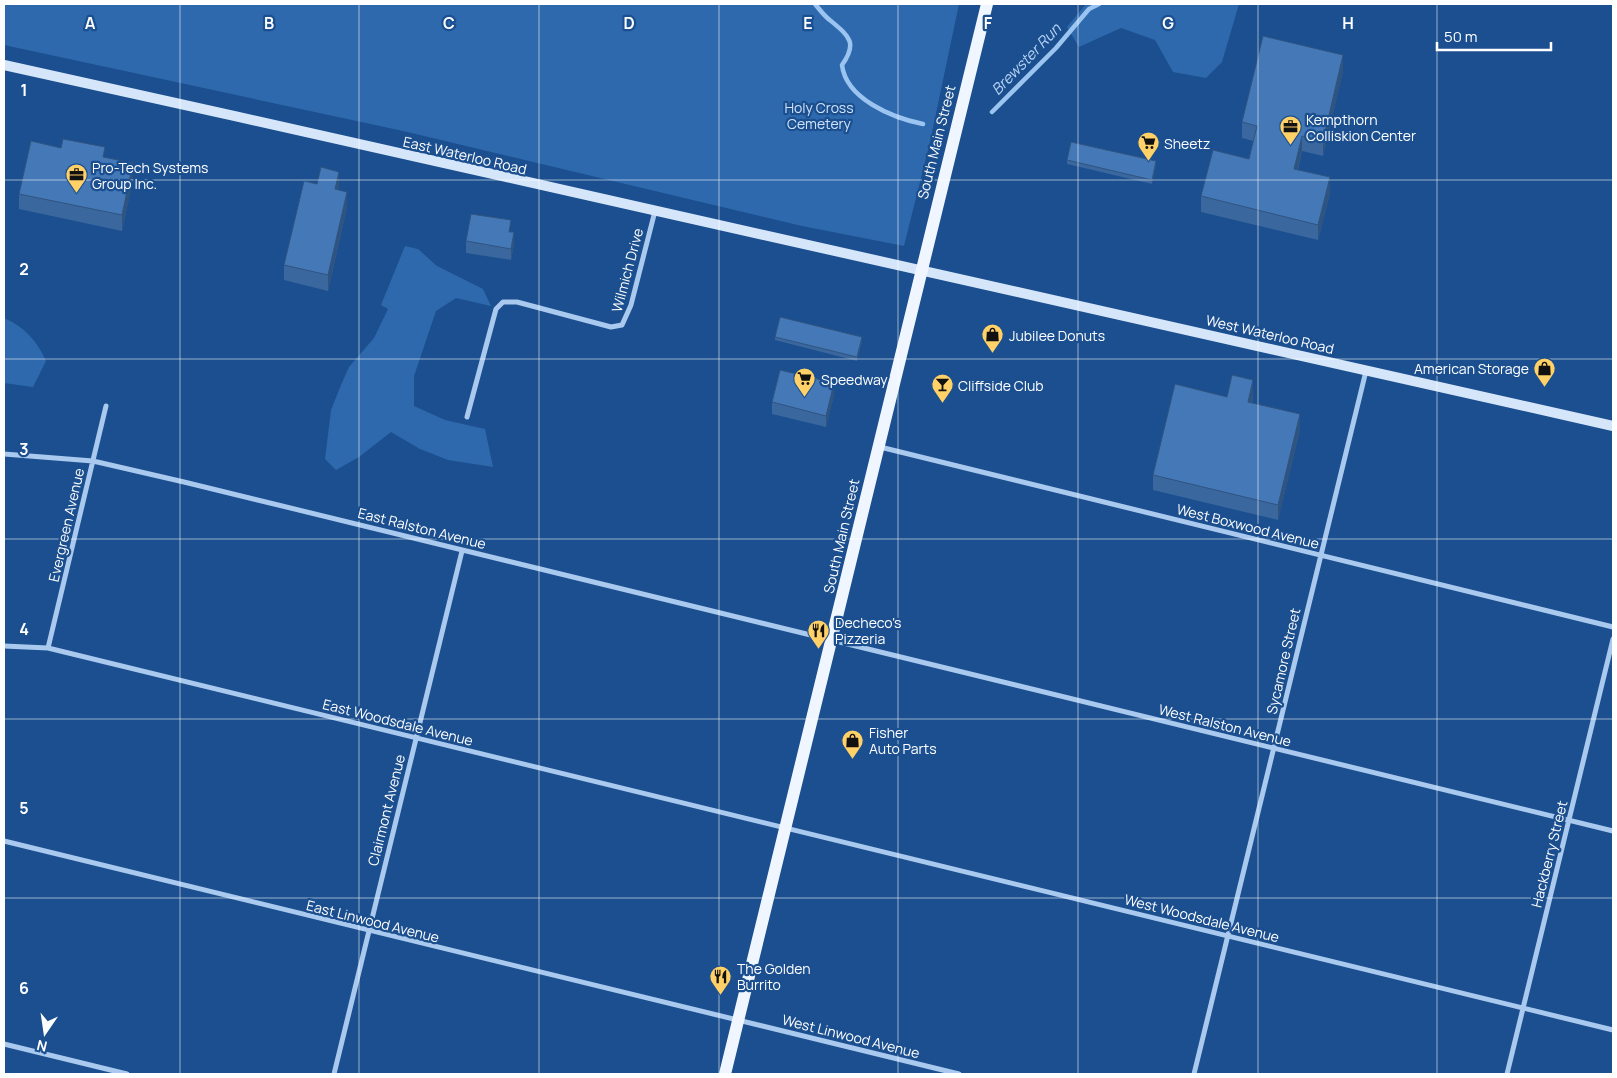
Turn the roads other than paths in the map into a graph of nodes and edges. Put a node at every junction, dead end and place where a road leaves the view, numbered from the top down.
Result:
1 (987, 4) edge
2 (4, 65) edge
3 (656, 210) junction
4 (921, 268) junction
5 (1366, 370) junction
6 (106, 406) dead end
7 (467, 417) dead end
8 (1613, 426) edge
9 (877, 446) junction
10 (4, 454) edge
11 (93, 461) junction
12 (462, 550) junction
13 (1321, 556) junction
14 (1613, 627) edge
15 (1613, 639) edge
16 (831, 640) junction
17 (4, 646) edge
18 (48, 648) junction
19 (415, 738) junction
20 (1274, 748) junction
21 (1569, 820) junction
22 (785, 828) junction
23 (1613, 831) edge
24 (4, 841) edge
25 (368, 931) junction
26 (1227, 936) junction
27 (1523, 1008) junction
28 (738, 1020) junction
29 (1613, 1030) edge
30 (4, 1044) edge
31 (127, 1074) edge
32 (334, 1074) edge
33 (725, 1074) edge
34 (959, 1074) edge
35 (1194, 1074) edge
36 (1507, 1074) edge

1 - 4 main road, South Main Street
2 - 3 main road, East Waterloo Road
3 - 4 main road, East Waterloo Road
3 - 7 street, Wilmich Drive
4 - 5 main road, West Waterloo Road
4 - 9 main road, South Main Street
5 - 8 main road, West Waterloo Road
5 - 13 street, Sycamore Street
6 - 11 street, Evergreen Avenue
9 - 13 street, West Boxwood Avenue
9 - 16 main road, South Main Street
10 - 11 street, East Ralston Avenue
11 - 12 street, East Ralston Avenue
11 - 18 street, Evergreen Avenue
12 - 16 street, East Ralston Avenue
12 - 19 street, Clairmont Avenue
13 - 14 street, West Boxwood Avenue
13 - 20 street, Sycamore Street
15 - 21 street, Hackberry Street
16 - 20 street, West Ralston Avenue
16 - 22 main road, South Main Street
17 - 18 street, East Woodsdale Avenue
18 - 19 street, East Woodsdale Avenue
19 - 22 street, East Woodsdale Avenue
19 - 25 street, Clairmont Avenue
20 - 21 street, West Ralston Avenue
20 - 26 street, Sycamore Street
21 - 23 street, West Ralston Avenue
21 - 27 street, Hackberry Street
22 - 26 street, West Woodsdale Avenue
22 - 28 main road, South Main Street
24 - 25 street, East Linwood Avenue
25 - 28 street, East Linwood Avenue
25 - 32 street, Clairmont Avenue
26 - 27 street, West Woodsdale Avenue
26 - 35 street, Sycamore Street
27 - 29 street, West Woodsdale Avenue
27 - 36 street, Hackberry Street
28 - 33 main road, South Main Street
28 - 34 street, West Linwood Avenue
30 - 31 street

